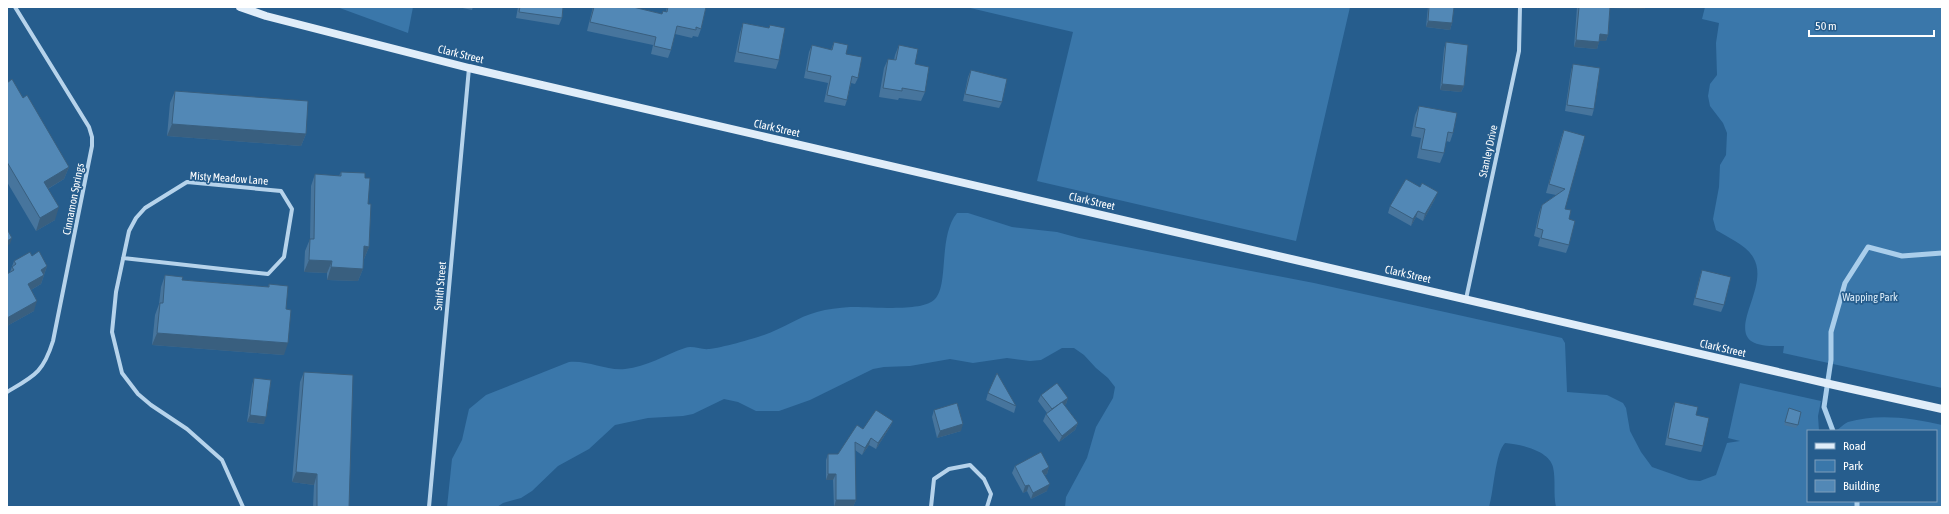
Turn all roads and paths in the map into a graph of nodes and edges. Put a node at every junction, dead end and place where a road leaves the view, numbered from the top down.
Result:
1 (15, 7) edge
2 (240, 7) edge
3 (1520, 7) edge
4 (469, 68) junction
5 (123, 258) junction
6 (1466, 299) junction
7 (7, 392) edge
8 (1942, 409) edge
9 (243, 507) edge
10 (429, 507) edge
11 (931, 507) edge
12 (987, 507) edge

1 - 7 street, Cinnamon Springs
2 - 4 main road, Clark Street
3 - 6 street, Stanley Drive
4 - 6 main road, Clark Street
4 - 10 street, Smith Street
5 - 5 street, Misty Meadow Lane
5 - 9 street, Misty Meadow Lane
6 - 8 main road, Clark Street
11 - 12 street

